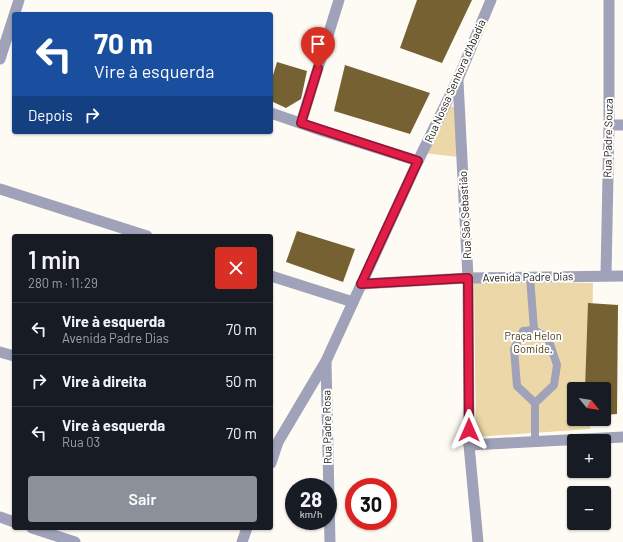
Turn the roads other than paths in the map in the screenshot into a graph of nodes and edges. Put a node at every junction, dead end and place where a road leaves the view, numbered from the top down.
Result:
1 (18, 0) edge
2 (338, 0) edge
3 (491, 0) edge
4 (609, 0) edge
5 (13, 12) edge
6 (12, 14) edge
7 (8, 24) edge
8 (0, 59) edge
9 (458, 79) junction
10 (273, 114) edge
11 (301, 123) junction
12 (609, 125) junction
13 (623, 125) edge
14 (418, 161) junction
15 (0, 189) edge
16 (141, 234) edge
17 (606, 275) junction
18 (623, 276) edge
19 (273, 277) edge
20 (530, 277) junction
21 (468, 278) junction
22 (361, 284) junction
23 (353, 302) junction
24 (534, 330) junction
25 (0, 352) edge
26 (12, 355) edge
27 (326, 361) junction
28 (535, 403) junction
29 (623, 437) edge
30 (275, 441) edge
31 (534, 442) junction
32 (469, 445) junction
33 (273, 452) edge
34 (0, 518) edge
35 (12, 521) edge
36 (38, 530) edge
37 (246, 530) edge
38 (75, 542) edge
39 (242, 542) edge
40 (330, 542) edge
41 (478, 542) edge

1 - 5 street
2 - 11 street
3 - 9 street, Rua Nossa Senhora d'Abadia
4 - 12 street, Rua Padre Souza
6 - 7 street
7 - 8 street
9 - 14 street, Rua Nossa Senhora d'Abadia
9 - 21 street, Rua São Sebastião
10 - 11 street
11 - 14 street
12 - 13 street
12 - 17 street, Rua Padre Souza
14 - 22 street, Rua Nossa Senhora d'Abadia
15 - 16 street
17 - 18 street, Avenida Padre Dias
17 - 20 street, Avenida Padre Dias
19 - 23 street
20 - 21 street, Avenida Padre Dias
20 - 24 lane
21 - 22 street, Avenida Padre Dias
21 - 32 street, Rua São Sebastião
22 - 23 street, Rua Nossa Senhora d'Abadia
23 - 27 street, Rua Nossa Senhora d'Abadia
24 - 28 lane
24 - 28 lane
25 - 26 street
27 - 30 street, Rua Nossa Senhora d'Abadia
27 - 40 street, Rua Padre Rosa
28 - 31 lane
29 - 31 street
30 - 33 street, Rua Nossa Senhora d'Abadia
31 - 32 street
32 - 41 street, Rua São Sebastião
34 - 35 street
36 - 38 street
37 - 39 street

